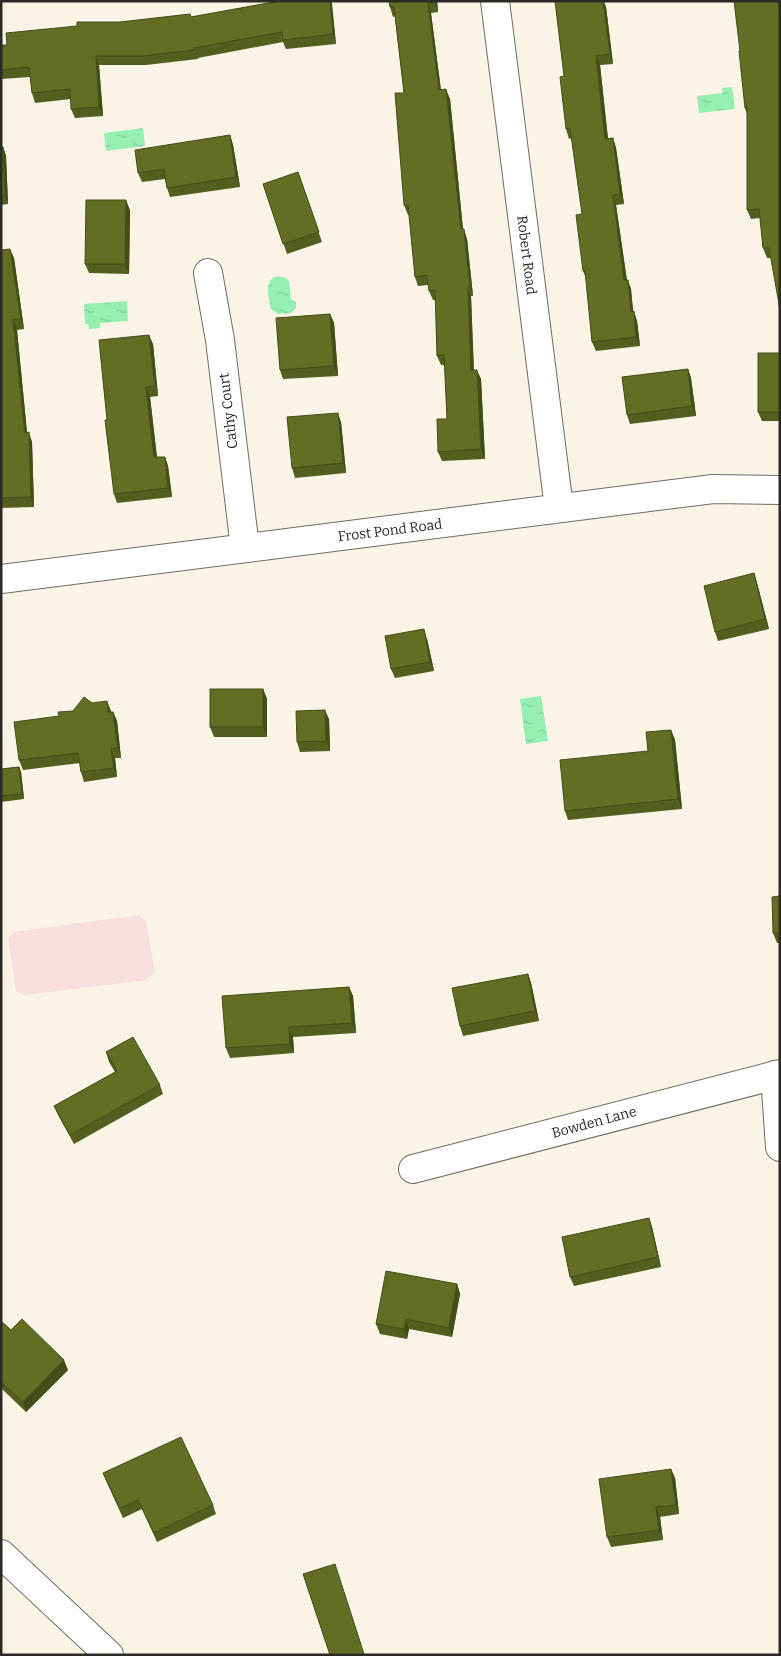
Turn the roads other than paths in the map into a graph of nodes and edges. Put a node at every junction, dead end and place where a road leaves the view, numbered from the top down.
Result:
1 (495, 1) edge
2 (208, 273) dead end
3 (780, 490) edge
4 (559, 508) junction
5 (245, 548) junction
6 (1, 579) edge
7 (777, 1075) edge
8 (780, 1147) edge
9 (413, 1170) dead end
10 (1, 1554) edge
11 (109, 1655) edge

1 - 4 street, Robert Road
2 - 5 street, Cathy Court
3 - 4 street, Frost Pond Road
4 - 5 street, Frost Pond Road
5 - 6 street, Frost Pond Road
7 - 8 street, Bowden Lane
7 - 9 street, Bowden Lane
10 - 11 street

